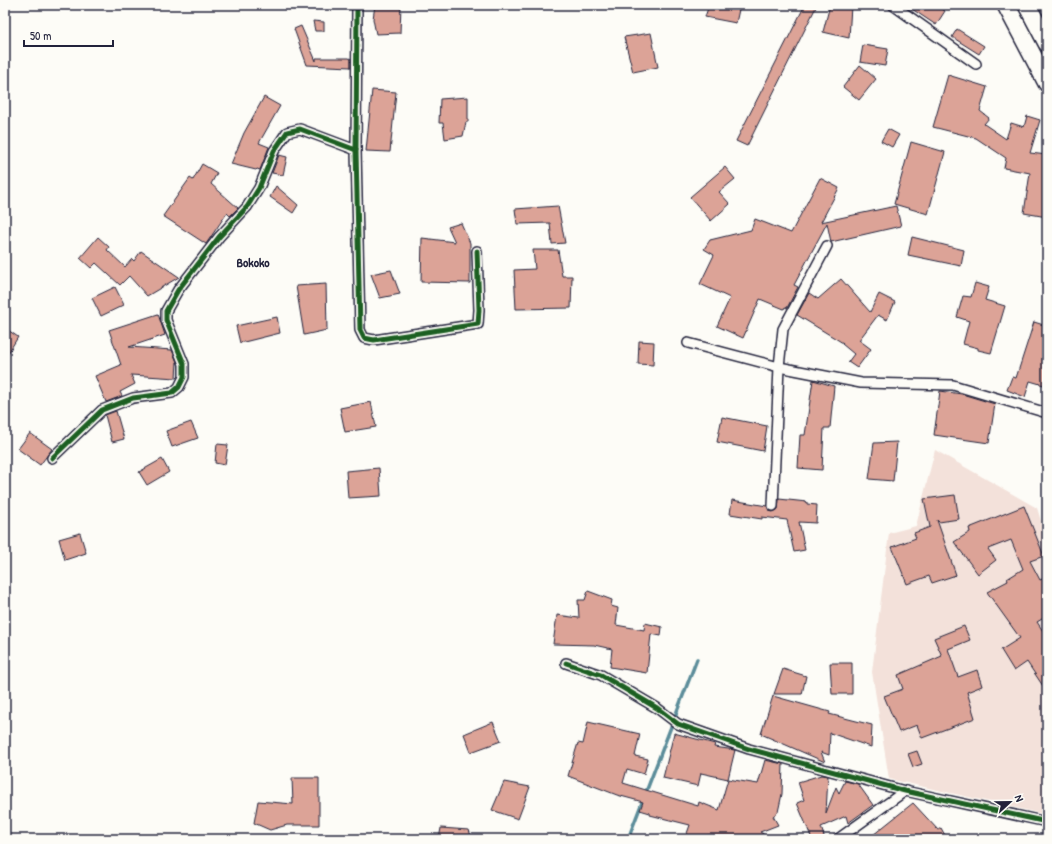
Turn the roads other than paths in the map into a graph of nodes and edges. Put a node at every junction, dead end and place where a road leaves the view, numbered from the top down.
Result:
1 (357, 5) edge
2 (892, 5) edge
3 (1006, 5) edge
4 (1027, 5) edge
5 (1047, 43) edge
6 (976, 64) dead end
7 (1047, 83) edge
8 (356, 150) junction
9 (827, 246) dead end
10 (477, 251) dead end
11 (688, 343) dead end
12 (779, 367) junction
13 (1047, 413) edge
14 (52, 458) dead end
15 (773, 506) dead end
16 (566, 663) dead end
17 (906, 791) junction
18 (1047, 822) edge
19 (838, 839) edge

1 - 8 street
2 - 6 street
3 - 7 highway
4 - 5 highway
8 - 10 street
8 - 14 street
9 - 12 street
11 - 12 street
12 - 13 street
12 - 15 street
16 - 17 street
17 - 18 street
17 - 19 street

